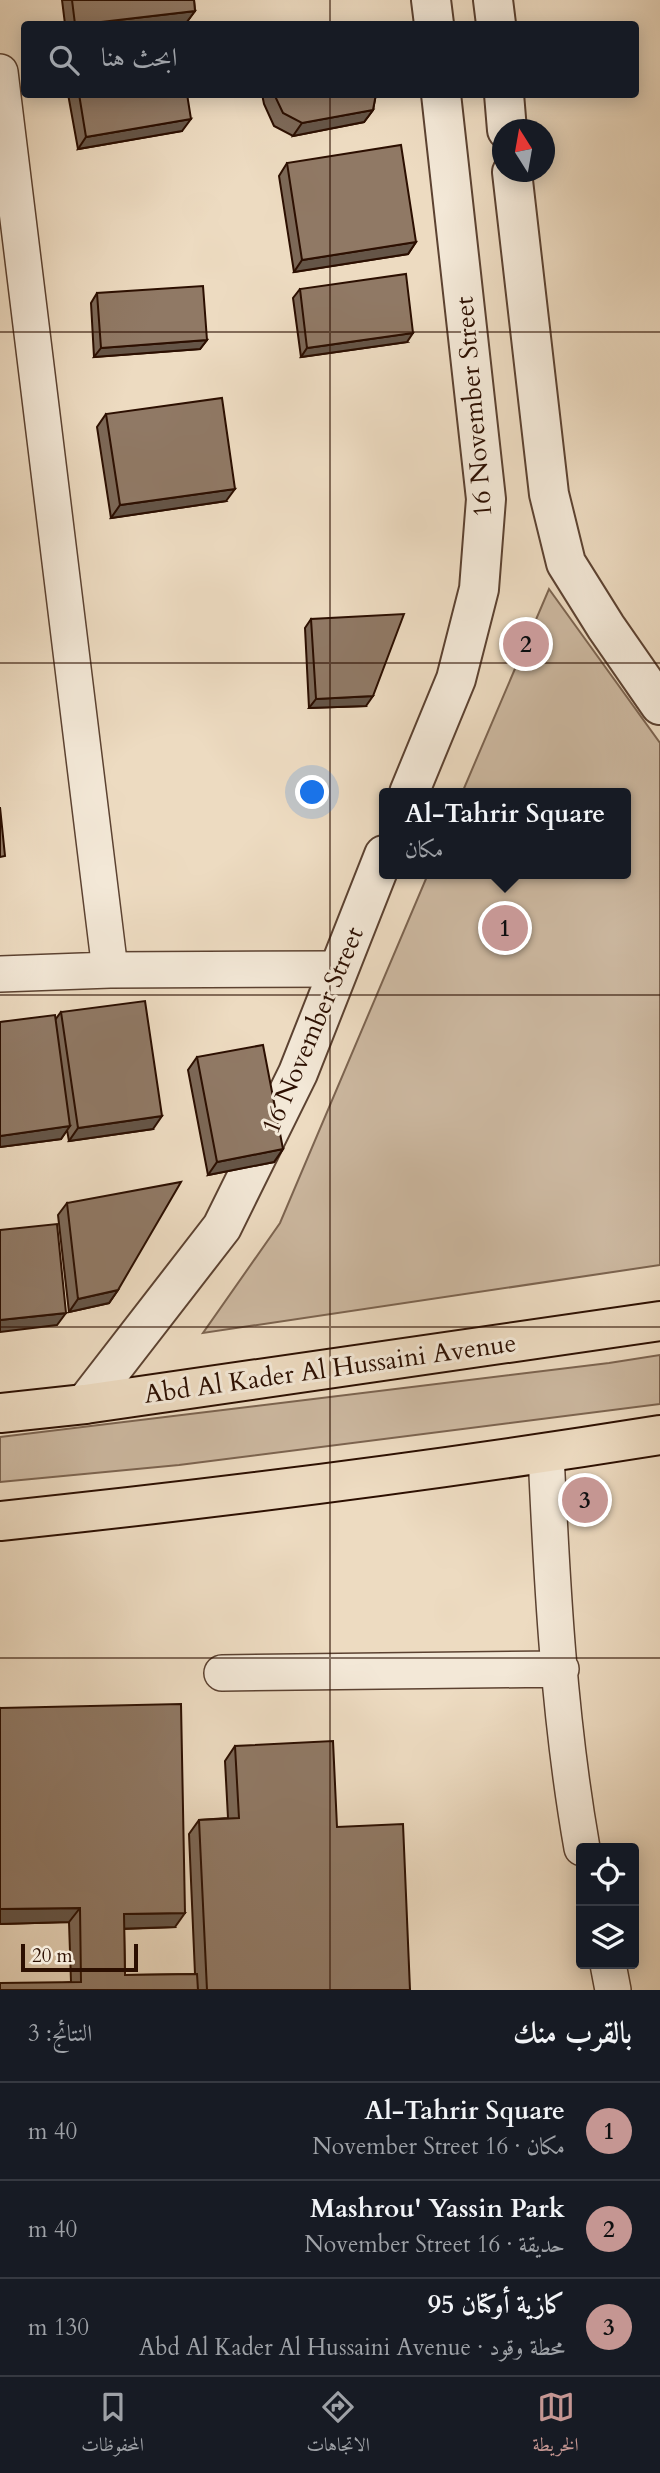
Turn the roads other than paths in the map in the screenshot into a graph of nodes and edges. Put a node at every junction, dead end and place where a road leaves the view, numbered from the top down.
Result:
1 (431, 0) edge
2 (493, 0) edge
3 (434, 21) edge
4 (496, 21) edge
5 (0, 72) edge
6 (442, 98) edge
7 (504, 98) edge
8 (506, 119) edge
9 (513, 182) edge
10 (660, 705) edge
11 (412, 788) edge
12 (379, 867) edge
13 (338, 969) junction
14 (110, 970) junction
15 (0, 974) edge
16 (660, 1321) edge
17 (85, 1404) junction
18 (0, 1413) edge
19 (660, 1435) edge
20 (546, 1453) junction
21 (0, 1521) edge
22 (561, 1669) junction
23 (222, 1673) dead end
24 (581, 1843) edge
25 (609, 1969) edge
26 (613, 1990) edge

1 - 3 street
2 - 4 street
5 - 14 street
6 - 11 street, 16 November Street
7 - 8 street
9 - 10 street
12 - 13 street, 16 November Street
13 - 14 street
13 - 17 street, 16 November Street
14 - 15 street
16 - 17 main road, Abd Al Kader Al Hussaini Avenue
17 - 18 main road, Abd Al Kader Al Hussaini Avenue
19 - 20 main road
20 - 21 main road
20 - 22 street
22 - 23 street
22 - 24 street
25 - 26 street

